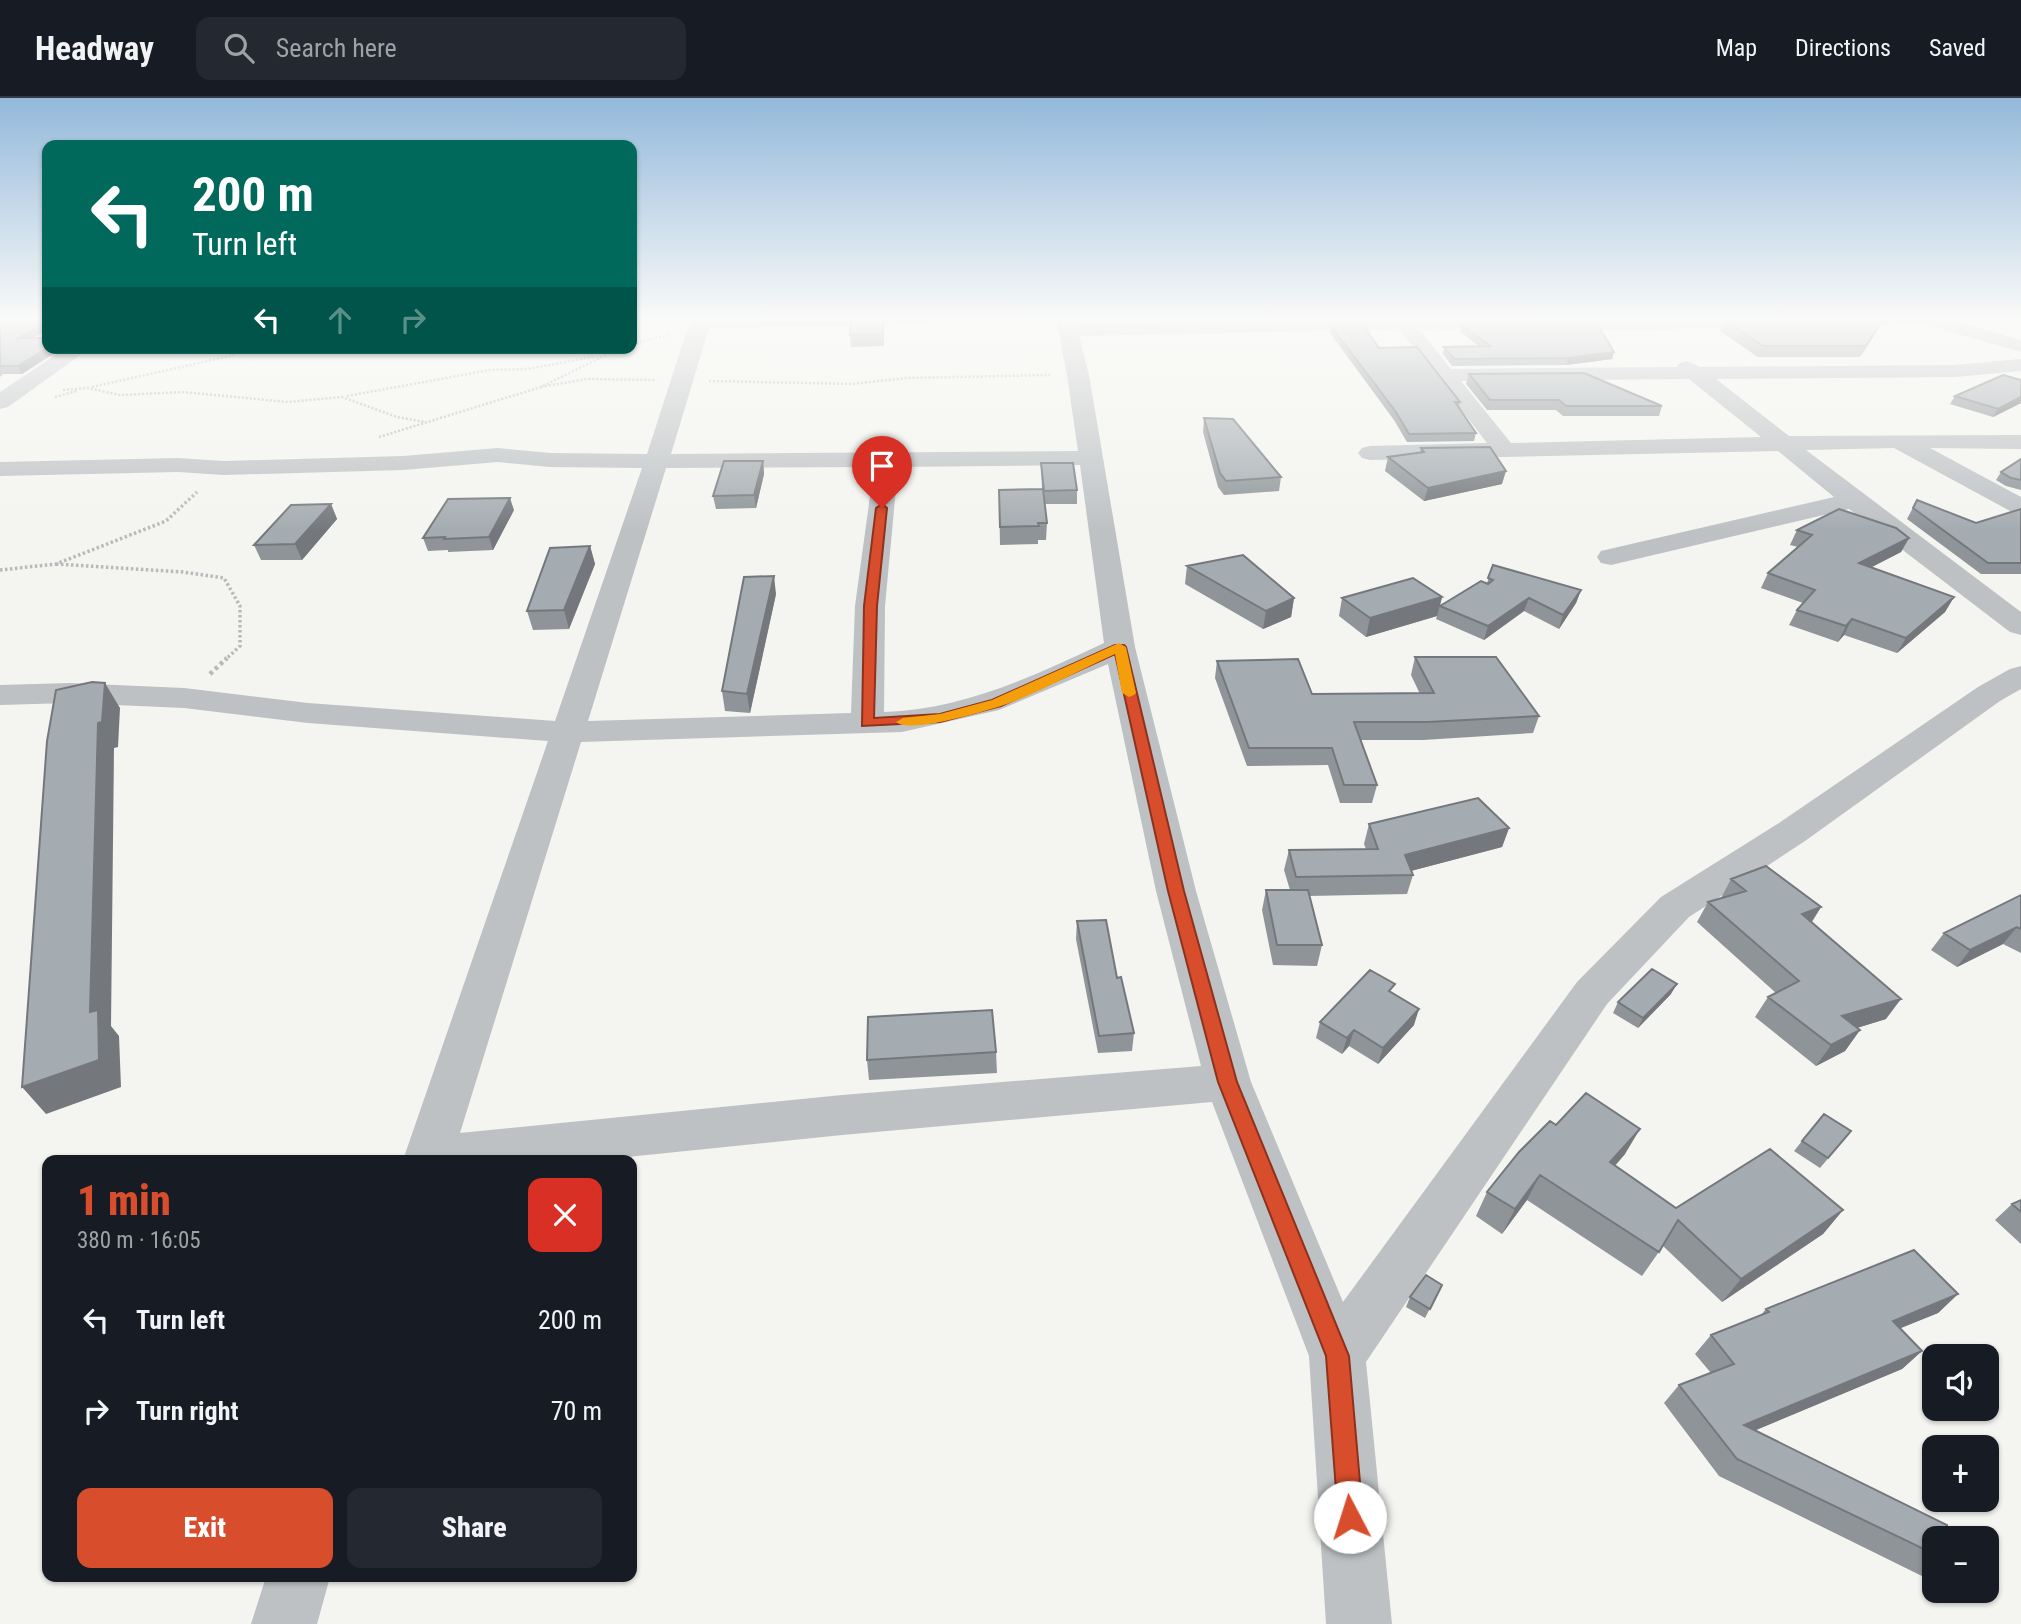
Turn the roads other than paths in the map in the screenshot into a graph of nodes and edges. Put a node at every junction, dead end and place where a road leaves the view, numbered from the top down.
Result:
1 (680, 389) edge
2 (1080, 389) edge
3 (1456, 389) edge
4 (1717, 389) edge
5 (1899, 441) junction
6 (2021, 442) edge
7 (1786, 443) junction
8 (1504, 450) junction
9 (1370, 453) dead end
10 (887, 458) junction
11 (1090, 458) junction
12 (658, 461) junction
13 (0, 469) edge
14 (1854, 500) junction
15 (2021, 507) edge
16 (1611, 557) dead end
17 (2021, 626) edge
18 (1119, 647) junction
19 (2021, 676) edge
20 (0, 695) edge
21 (867, 723) junction
22 (570, 732) junction
23 (1228, 1082) junction
24 (429, 1155) edge
25 (457, 1155) edge
26 (1337, 1356) junction
27 (297, 1582) edge
28 (284, 1624) edge
29 (1359, 1624) edge

1 - 12 street
2 - 11 street
3 - 8 street
4 - 7 street
5 - 6 street
5 - 7 street
5 - 15 street
7 - 8 street
7 - 14 street
8 - 9 street
10 - 11 street
10 - 12 street
10 - 21 street
11 - 18 street
12 - 13 street
12 - 22 street
14 - 16 street
14 - 17 street
18 - 21 street
18 - 23 street
19 - 26 street
20 - 22 street
21 - 22 street
22 - 24 street
23 - 25 street
23 - 26 street
26 - 29 street
27 - 28 street

